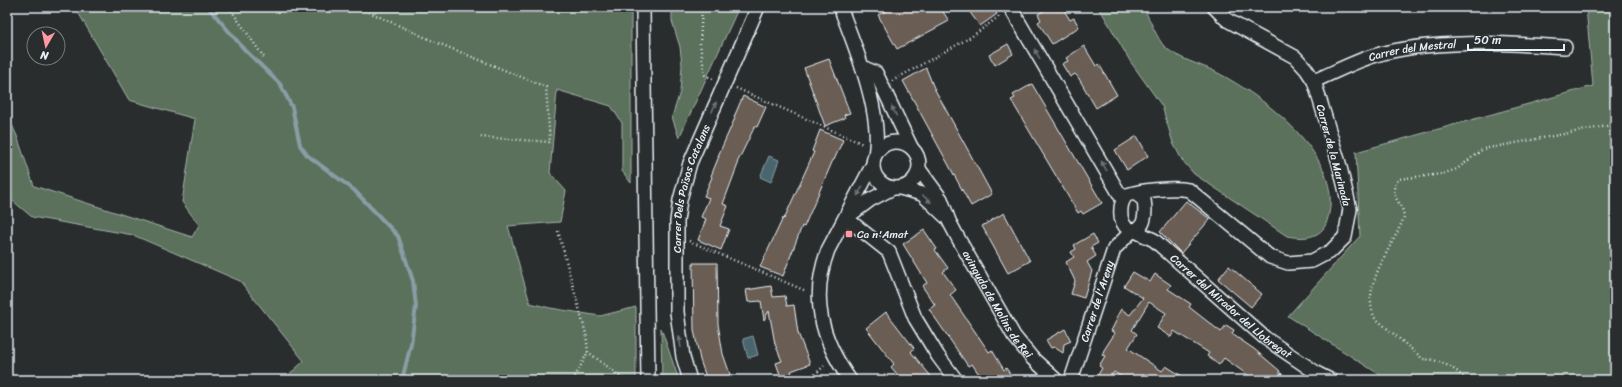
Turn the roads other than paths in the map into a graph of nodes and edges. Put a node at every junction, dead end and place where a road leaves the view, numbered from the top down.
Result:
1 (643, 7) edge
2 (758, 7) edge
3 (840, 7) edge
4 (1214, 7) edge
5 (1005, 11) edge
6 (1565, 47) dead end
7 (862, 67) junction
8 (1314, 81) junction
9 (911, 147) junction
10 (874, 160) junction
11 (919, 169) junction
12 (896, 188) junction
13 (1165, 190) junction
14 (1135, 193) junction
15 (1123, 200) junction
16 (1145, 207) junction
17 (846, 218) junction
18 (949, 221) junction
19 (1133, 230) junction
20 (648, 380) edge
21 (690, 380) edge
22 (850, 380) edge
23 (956, 380) edge
24 (1056, 380) edge
25 (1072, 380) edge
26 (1330, 380) edge

1 - 20 street
21 -> 2 street, Carrer Dels Països Catalans
3 - 7 street
4 - 8 street, Carrer de la Marinada
15 -> 5 street
6 - 8 street, Carrer del Mestral
9 -> 7 street
7 - 10 street
8 - 13 street, Carrer de la Marinada
9 - 10 street
9 - 11 street
10 - 12 street
10 -> 17 street
11 - 12 street
11 - 18 street, avinguda de Molins de Rei
12 - 17 street
12 -> 18 street, avinguda de Molins de Rei
13 - 14 street, Carrer de la Marinada
13 - 16 street
14 - 15 street
14 - 16 street
15 - 19 street
16 - 19 street
17 - 22 street
17 - 23 street
18 - 24 street, avinguda de Molins de Rei
19 - 25 street, Carrer de l'Areny
19 - 26 street, Carrer del Mirador del Llobregat

